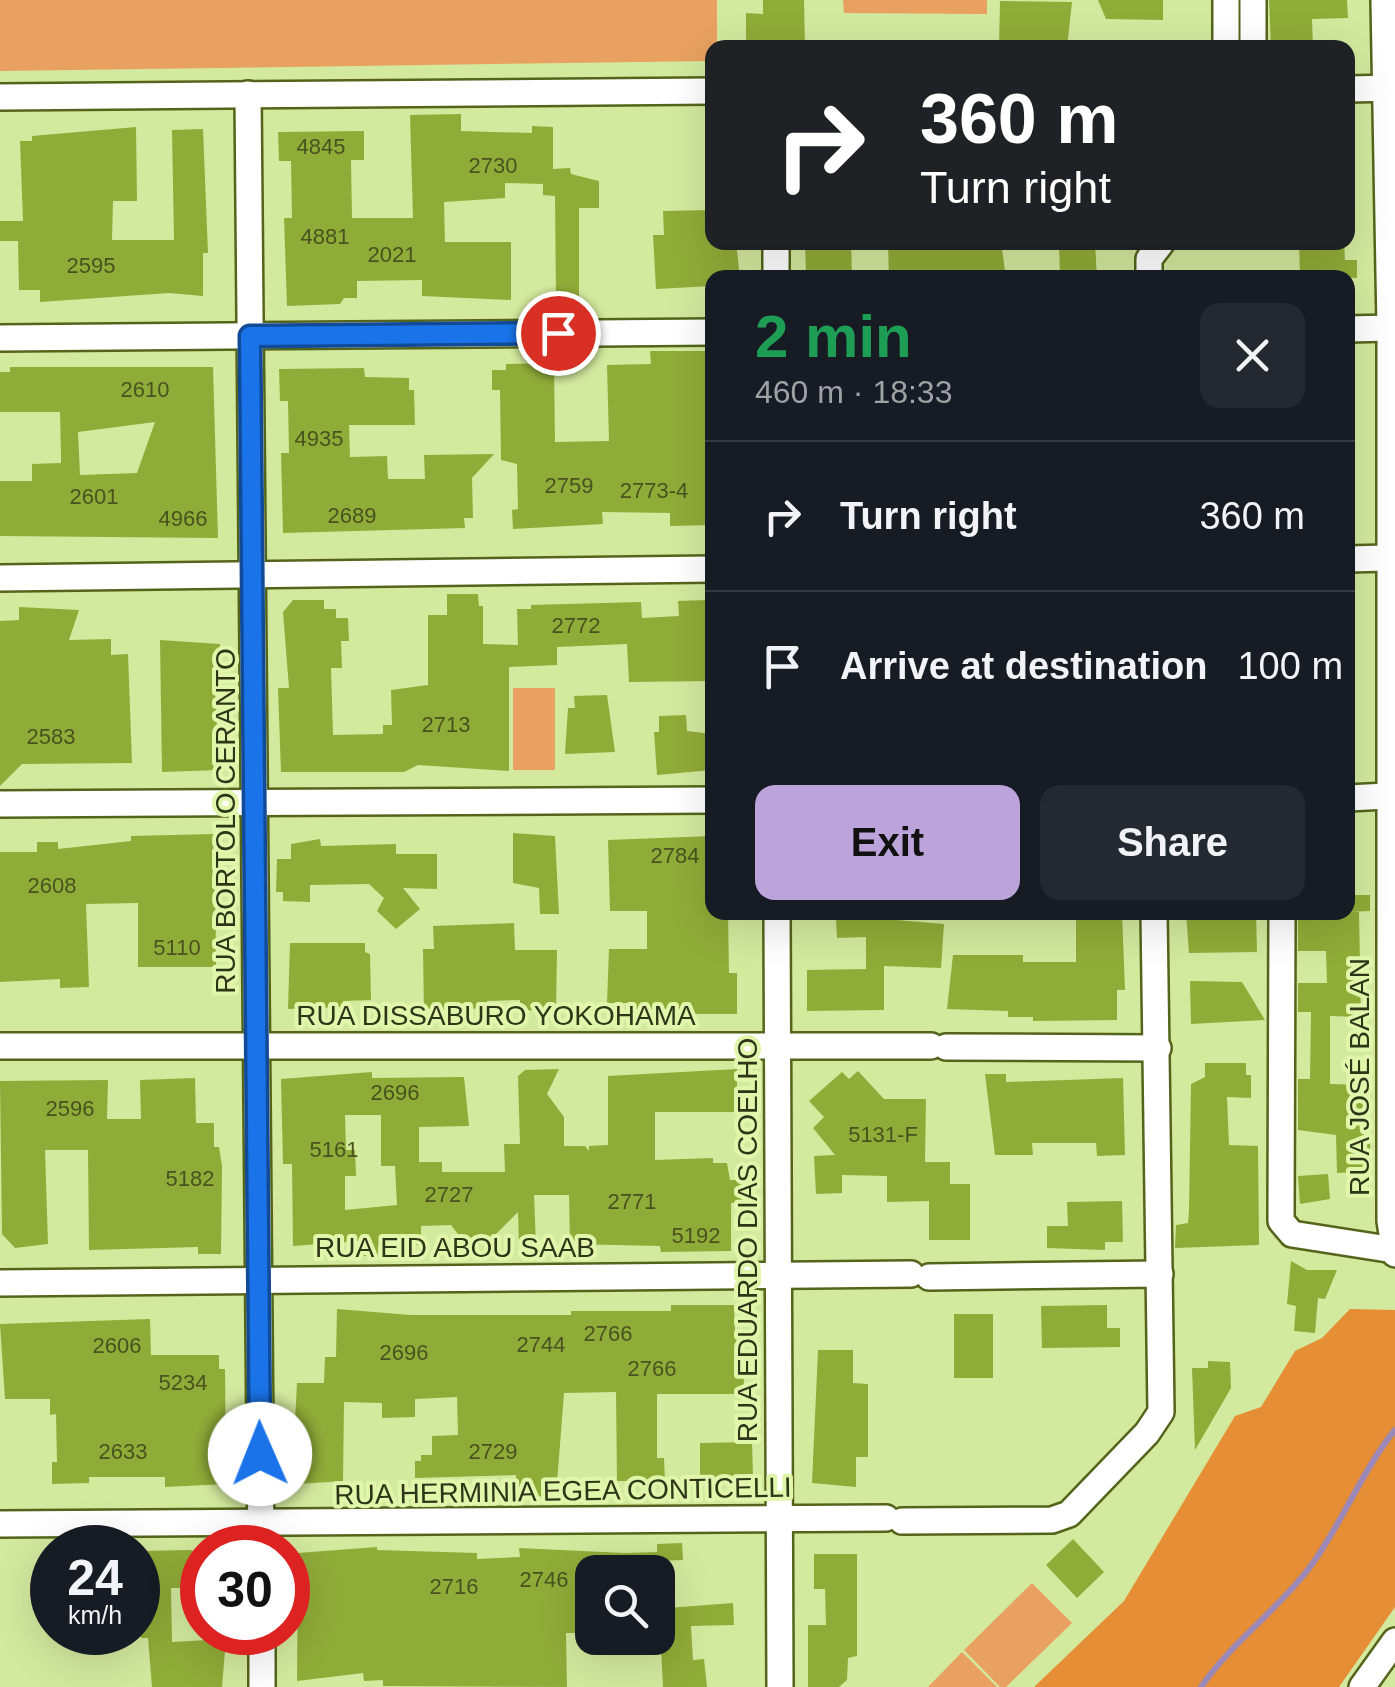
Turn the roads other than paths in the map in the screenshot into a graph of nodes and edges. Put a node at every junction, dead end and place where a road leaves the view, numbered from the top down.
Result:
1 (1226, 0) edge
2 (1253, 0) edge
3 (1384, 0) edge
4 (1226, 40) edge
5 (1253, 40) edge
6 (1390, 88) edge
7 (1355, 89) edge
8 (705, 91) edge
9 (248, 94) junction
10 (0, 97) edge
11 (1390, 328) junction
12 (1355, 329) edge
13 (705, 332) edge
14 (250, 336) junction
15 (0, 338) edge
16 (1387, 558) junction
17 (1355, 560) edge
18 (705, 569) edge
19 (252, 575) junction
20 (0, 578) edge
21 (1386, 796) junction
22 (1355, 798) edge
23 (254, 800) junction
24 (705, 800) edge
25 (0, 804) edge
26 (777, 920) edge
27 (1154, 920) edge
28 (1282, 920) edge
29 (256, 1045) junction
30 (0, 1046) edge
31 (777, 1046) junction
32 (1158, 1048) junction
33 (1394, 1252) edge
34 (778, 1274) junction
35 (1160, 1274) junction
36 (259, 1278) junction
37 (0, 1284) edge
38 (778, 1519) junction
39 (0, 1524) edge
40 (261, 1525) edge
41 (180, 1532) edge
42 (310, 1534) edge
43 (1395, 1641) edge
44 (262, 1655) edge
45 (262, 1687) edge
46 (780, 1687) edge
47 (1362, 1687) edge

1 - 4 street
2 - 5 street
3 - 6 street, RUA JOSÉ BALAN
6 - 7 street
6 - 11 street, RUA JOSÉ BALAN
8 - 9 street
9 - 10 street
9 - 14 street, RUA BORTOLO CERANTO
11 - 12 street
11 - 16 street, RUA JOSÉ BALAN
13 - 14 street
14 - 15 street
14 - 19 street, RUA BORTOLO CERANTO
16 - 17 street
16 - 21 street, RUA JOSÉ BALAN
18 - 19 street
19 - 20 street
19 - 23 street, RUA BORTOLO CERANTO
21 - 22 street
21 - 33 street, RUA JOSÉ BALAN
23 - 24 street
23 - 25 street
23 - 29 street, RUA BORTOLO CERANTO
26 - 31 street, RUA EDUARDO DIAS COELHO
27 - 32 street, RUA HERMINIA EGEA CONTICELLI
28 - 33 street
29 - 30 street, RUA DISSABURO YOKOHAMA
29 - 31 street, RUA DISSABURO YOKOHAMA
29 - 36 street, RUA BORTOLO CERANTO
31 - 32 street, RUA DISSABURO YOKOHAMA
31 - 34 street, RUA EDUARDO DIAS COELHO
32 - 35 street, RUA HERMINIA EGEA CONTICELLI
34 - 35 street, RUA EID ABOU SAAB
34 - 36 street, RUA EID ABOU SAAB
34 - 38 street, RUA EDUARDO DIAS COELHO
35 - 38 street, RUA HERMINIA EGEA CONTICELLI
36 - 37 street, RUA EID ABOU SAAB
36 - 40 street, RUA BORTOLO CERANTO
38 - 42 street, RUA HERMINIA EGEA CONTICELLI
38 - 46 street, RUA EDUARDO DIAS COELHO
39 - 41 street, RUA HERMINIA EGEA CONTICELLI
43 - 47 street
44 - 45 street

